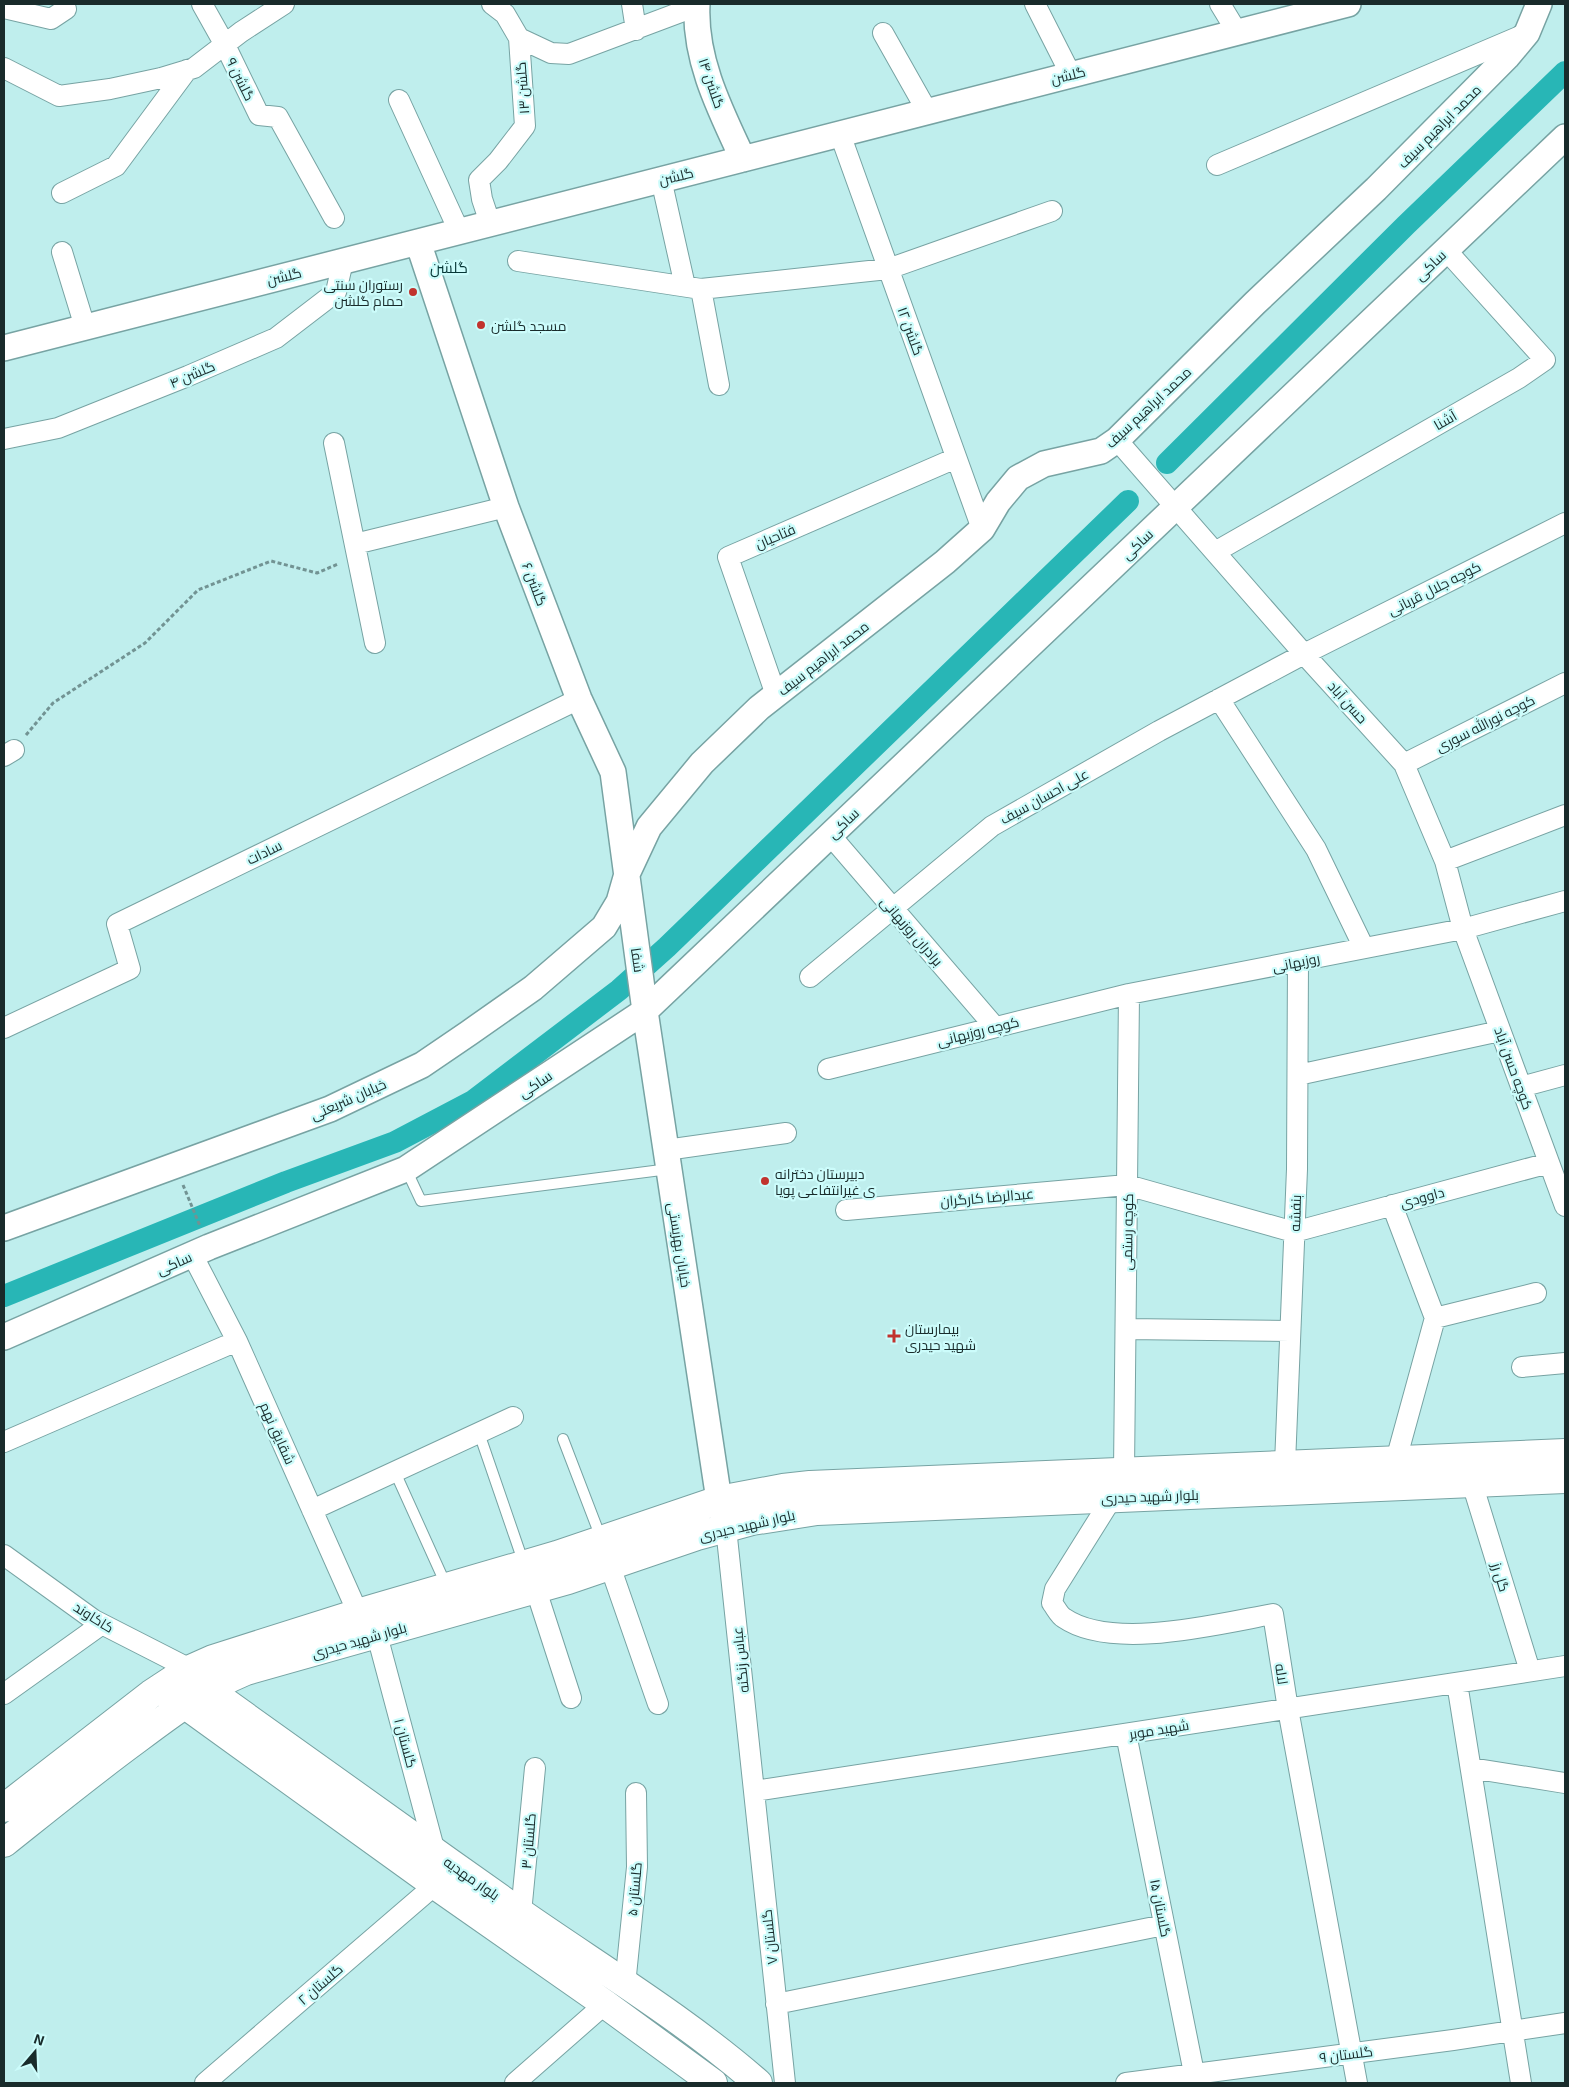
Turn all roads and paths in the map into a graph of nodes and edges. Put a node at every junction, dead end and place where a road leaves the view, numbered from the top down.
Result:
1 (202, 4) edge
2 (284, 4) edge
3 (492, 4) edge
4 (632, 4) edge
5 (1035, 4) edge
6 (1220, 4) edge
7 (1343, 4) edge
8 (1539, 4) edge
9 (697, 5) edge
10 (4, 8) edge
11 (66, 9) dead end
12 (636, 30) junction
13 (883, 32) dead end
14 (1237, 32) junction
15 (1527, 33) junction
16 (519, 38) junction
17 (225, 45) junction
18 (4, 68) edge
19 (187, 70) junction
20 (1071, 75) junction
21 (399, 100) dead end
22 (928, 111) junction
23 (840, 134) junction
24 (1565, 137) edge
25 (743, 159) junction
26 (1217, 166) dead end
27 (661, 179) junction
28 (62, 193) dead end
29 (1052, 210) dead end
30 (334, 218) dead end
31 (490, 223) junction
32 (459, 231) junction
33 (418, 242) junction
34 (1446, 250) junction
35 (62, 252) dead end
36 (343, 261) junction
37 (518, 261) dead end
38 (888, 269) junction
39 (693, 288) junction
40 (85, 327) junction
41 (4, 348) edge
42 (719, 385) dead end
43 (4, 438) edge
44 (1117, 440) junction
45 (334, 443) dead end
46 (956, 458) junction
47 (1175, 507) junction
48 (506, 508) junction
49 (1565, 523) edge
50 (982, 529) junction
51 (356, 551) junction
52 (1215, 552) junction
53 (375, 643) dead end
54 (1304, 654) junction
55 (1565, 683) edge
56 (776, 695) junction
57 (579, 699) junction
58 (1219, 699) junction
59 (9, 753) edge
60 (1404, 764) junction
61 (1565, 815) edge
62 (830, 835) junction
63 (1445, 861) junction
64 (627, 874) junction
65 (1565, 901) edge
66 (893, 908) junction
67 (634, 929) joint
68 (1463, 930) junction
69 (1364, 948) junction
70 (1298, 961) junction
71 (810, 977) dead end
72 (1129, 994) junction
73 (644, 1001) junction
74 (995, 1027) junction
75 (4, 1028) edge
76 (1500, 1030) junction
77 (828, 1069) dead end
78 (1298, 1075) junction
79 (1565, 1075) edge
80 (1522, 1088) junction
81 (786, 1133) dead end
82 (667, 1159) junction
83 (1549, 1163) junction
84 (406, 1169) junction
85 (1127, 1185) junction
86 (184, 1186) dead end
87 (1392, 1205) junction
88 (1565, 1206) edge
89 (846, 1210) dead end
90 (4, 1228) edge
91 (1294, 1232) junction
92 (203, 1233) dead end
93 (193, 1256) junction
94 (1536, 1293) dead end
95 (1435, 1318) junction
96 (1126, 1329) junction
97 (1290, 1331) junction
98 (4, 1338) edge
99 (237, 1341) junction
100 (1565, 1363) edge
101 (1522, 1367) dead end
102 (513, 1417) dead end
103 (479, 1433) junction
104 (563, 1439) dead end
105 (4, 1442) edge
106 (1565, 1453) edge
107 (1396, 1460) junction
108 (1285, 1464) junction
109 (1124, 1471) junction
110 (394, 1472) junction
111 (1565, 1479) edge
112 (1472, 1483) junction
113 (1112, 1498) junction
114 (719, 1500) junction
115 (312, 1510) junction
116 (726, 1528) junction
117 (602, 1539) junction
118 (4, 1555) edge
119 (524, 1565) junction
120 (610, 1566) junction
121 (447, 1587) junction
122 (536, 1590) junction
123 (358, 1613) junction
124 (102, 1624) junction
125 (377, 1635) junction
126 (1565, 1666) edge
127 (1530, 1671) junction
128 (199, 1679) junction
129 (1457, 1682) junction
130 (157, 1690) junction
131 (4, 1694) edge
132 (570, 1698) dead end
133 (184, 1704) junction
134 (658, 1704) dead end
135 (1288, 1709) junction
136 (1126, 1734) junction
137 (535, 1768) dead end
138 (1471, 1768) junction
139 (1565, 1783) edge
140 (754, 1791) junction
141 (636, 1793) dead end
142 (4, 1808) edge
143 (4, 1843) edge
144 (435, 1852) junction
145 (435, 1885) junction
146 (521, 1913) junction
147 (1164, 1926) junction
148 (626, 1984) junction
149 (605, 2004) junction
150 (776, 2004) junction
151 (1565, 2023) edge
152 (1513, 2031) junction
153 (1352, 2054) junction
154 (1195, 2078) edge
155 (205, 2083) edge
156 (515, 2083) edge
157 (713, 2083) edge
158 (758, 2083) edge
159 (785, 2083) edge
160 (1126, 2083) edge
161 (1357, 2083) edge
162 (1521, 2083) edge

1 - 17 street, گلشن ۹
2 - 17 street
3 - 16 street, گلشن ۱۳
4 - 12 street
5 - 20 street
6 - 14 street
7 - 14 street, گلشن
8 - 15 street, محمد ابراهیم سیف
9 - 12 street
9 - 25 street, گلشن ۱۴
10 - 11 street
12 - 16 street
13 - 22 street
14 - 20 street, گلشن
15 - 26 street
15 - 44 street, محمد ابراهیم سیف
16 - 31 street, گلشن ۱۳
17 - 19 street
17 - 30 street, گلشن ۹
18 - 19 street
19 - 28 street
20 - 22 street, گلشن
21 - 32 street
22 - 23 street, گلشن
23 - 25 street, گلشن
23 - 38 street, گلشن ۱۲
24 - 34 street, ساکی
25 - 27 street, گلشن
27 - 31 street, گلشن
27 - 39 street
29 - 38 street
31 - 32 street, گلشن
32 - 33 street, گلشن
33 - 36 street, گلشن
33 - 48 street, گلشن ۶
34 - 47 street, ساکی
34 - 52 street, آشنا
35 - 40 street
36 - 40 street, گلشن
36 - 43 street, گلشن ۴
37 - 39 street
38 - 39 street
38 - 46 street, گلشن ۱۲
39 - 42 street
40 - 41 street, گلشن
44 - 47 street, حسن آباد
44 - 50 street, محمد ابراهیم سیف
45 - 51 street
46 - 50 street, گلشن ۱۲
46 - 56 street, فتاحیان
47 - 52 street, حسن آباد
47 - 62 street, ساکی
48 - 51 street
48 - 57 street, گلشن ۶
49 - 54 street, کوچه جلال قربانی
50 - 56 street, محمد ابراهیم سیف
51 - 53 street
51 - 59 path
52 - 54 street, حسن آباد
54 - 58 street, علی احسان سیف
54 - 60 street, حسن آباد
55 - 60 street, کوچه نورالله سوری
56 - 64 street, محمد ابراهیم سیف
57 - 64 street, گلشن ۶
57 - 75 street, سادات
58 - 66 street, علی احسان سیف
58 - 69 street
60 - 63 street, حسن آباد
61 - 63 street
62 - 66 street, برادران روزبهانی
62 - 73 street, ساکی
63 - 68 street, حسن آباد
64 - 67 street, گلشن ۶
64 - 90 street, خیابان شریعتی
65 - 68 street, روزبهانی
66 - 71 street, علی احسان سیف
66 - 74 street, برادران روزبهانی
67 - 73 street, شفا
68 - 69 street, روزبهانی
68 - 76 street, کوچه حسن آباد
69 - 70 street, روزبهانی
70 - 72 street, روزبهانی
70 - 78 street, بنفشه
72 - 74 street, کوچه روزبهانی
72 - 85 street, کوچه رستمی
73 - 82 street, خیابان بهزیستی
73 - 84 street, ساکی
74 - 77 street, کوچه روزبهانی
76 - 78 street
76 - 80 street, کوچه حسن آباد
78 - 91 street, بنفشه
79 - 80 street
80 - 83 street, کوچه حسن آباد
81 - 82 street
82 - 84 lane
82 - 114 street, خیابان بهزیستی
83 - 87 street, داوودی
83 - 88 street, کوچه حسن آباد
84 - 93 street, ساکی
85 - 89 street, عبدالرضا کارگران
85 - 91 street
85 - 96 street, کوچه رستمی
86 - 92 path
87 - 91 street, داوودی
87 - 95 street
91 - 97 street, بنفشه
93 - 98 street, ساکی
93 - 99 street, شقایق نهم
94 - 95 street
95 - 107 street
96 - 97 street
96 - 109 street, کوچه رستمی
97 - 108 street, بنفشه
99 - 105 street
99 - 115 street, شقایق نهم
100 - 101 street
102 - 103 street
103 - 110 street
103 - 119 lane
104 - 117 lane
106 - 107 main road, بلوار شهید حیدری
107 - 108 main road, بلوار شهید حیدری
108 - 109 main road, بلوار شهید حیدری
109 - 114 main road, بلوار شهید حیدری
110 - 115 street
110 - 121 lane
111 - 112 main road, بلوار شهید حیدری
112 - 113 main road, بلوار شهید حیدری
112 - 127 street, گل رز
113 - 116 main road, بلوار شهید حیدری
113 - 135 street, لاله
114 - 116 street, خیابان بهزیستی
114 - 117 main road, بلوار شهید حیدری
115 - 123 street, شقایق نهم
116 - 120 main road, بلوار شهید حیدری
116 - 140 street, عباس زنگنه
117 - 119 main road, بلوار شهید حیدری
118 - 124 street, کاکاوند
119 - 121 main road, بلوار شهید حیدری
120 - 122 main road, بلوار شهید حیدری
120 - 134 street
121 - 123 main road, بلوار شهید حیدری
122 - 125 main road, بلوار شهید حیدری
122 - 132 street
123 - 128 main road, بلوار شهید حیدری
124 - 128 street, کاکاوند
124 - 131 street
125 - 128 main road, بلوار شهید حیدری
125 - 144 street, گلستان ۱
126 - 127 street, شهید موبر
127 - 129 street, شهید موبر
128 - 130 main road, بلوار شهید حیدری
128 - 133 main road, بلوار شهید حیدری
128 - 144 main road, بلوار مهدیه
129 - 135 street, شهید موبر
129 - 138 street
130 - 133 main road, بلوار مهدیه
130 - 142 main road, بلوار شهید حیدری
133 - 143 main road, بلوار شهید حیدری
133 - 145 main road, بلوار مهدیه
135 - 136 street, شهید موبر
135 - 153 street, لاله
136 - 140 street, شهید موبر
136 - 147 street, گلستان ۱۵
137 - 146 street, گلستان ۳
138 - 139 street
138 - 152 street
140 - 150 street, گلستان ۷
141 - 148 street, گلستان ۵
144 - 146 main road, بلوار مهدیه
145 - 149 main road, بلوار مهدیه
145 - 155 street, گلستان ۲
146 - 148 main road, بلوار مهدیه
147 - 150 street
147 - 154 street, گلستان ۱۵
148 - 158 main road, بلوار مهدیه
149 - 156 street
149 - 157 main road, بلوار مهدیه
150 - 159 street, گلستان ۷
151 - 152 street, گلستان ۹
152 - 153 street, گلستان ۹
152 - 162 street
153 - 154 street, گلستان ۹
153 - 161 street, لاله
154 - 160 street, گلستان ۹

